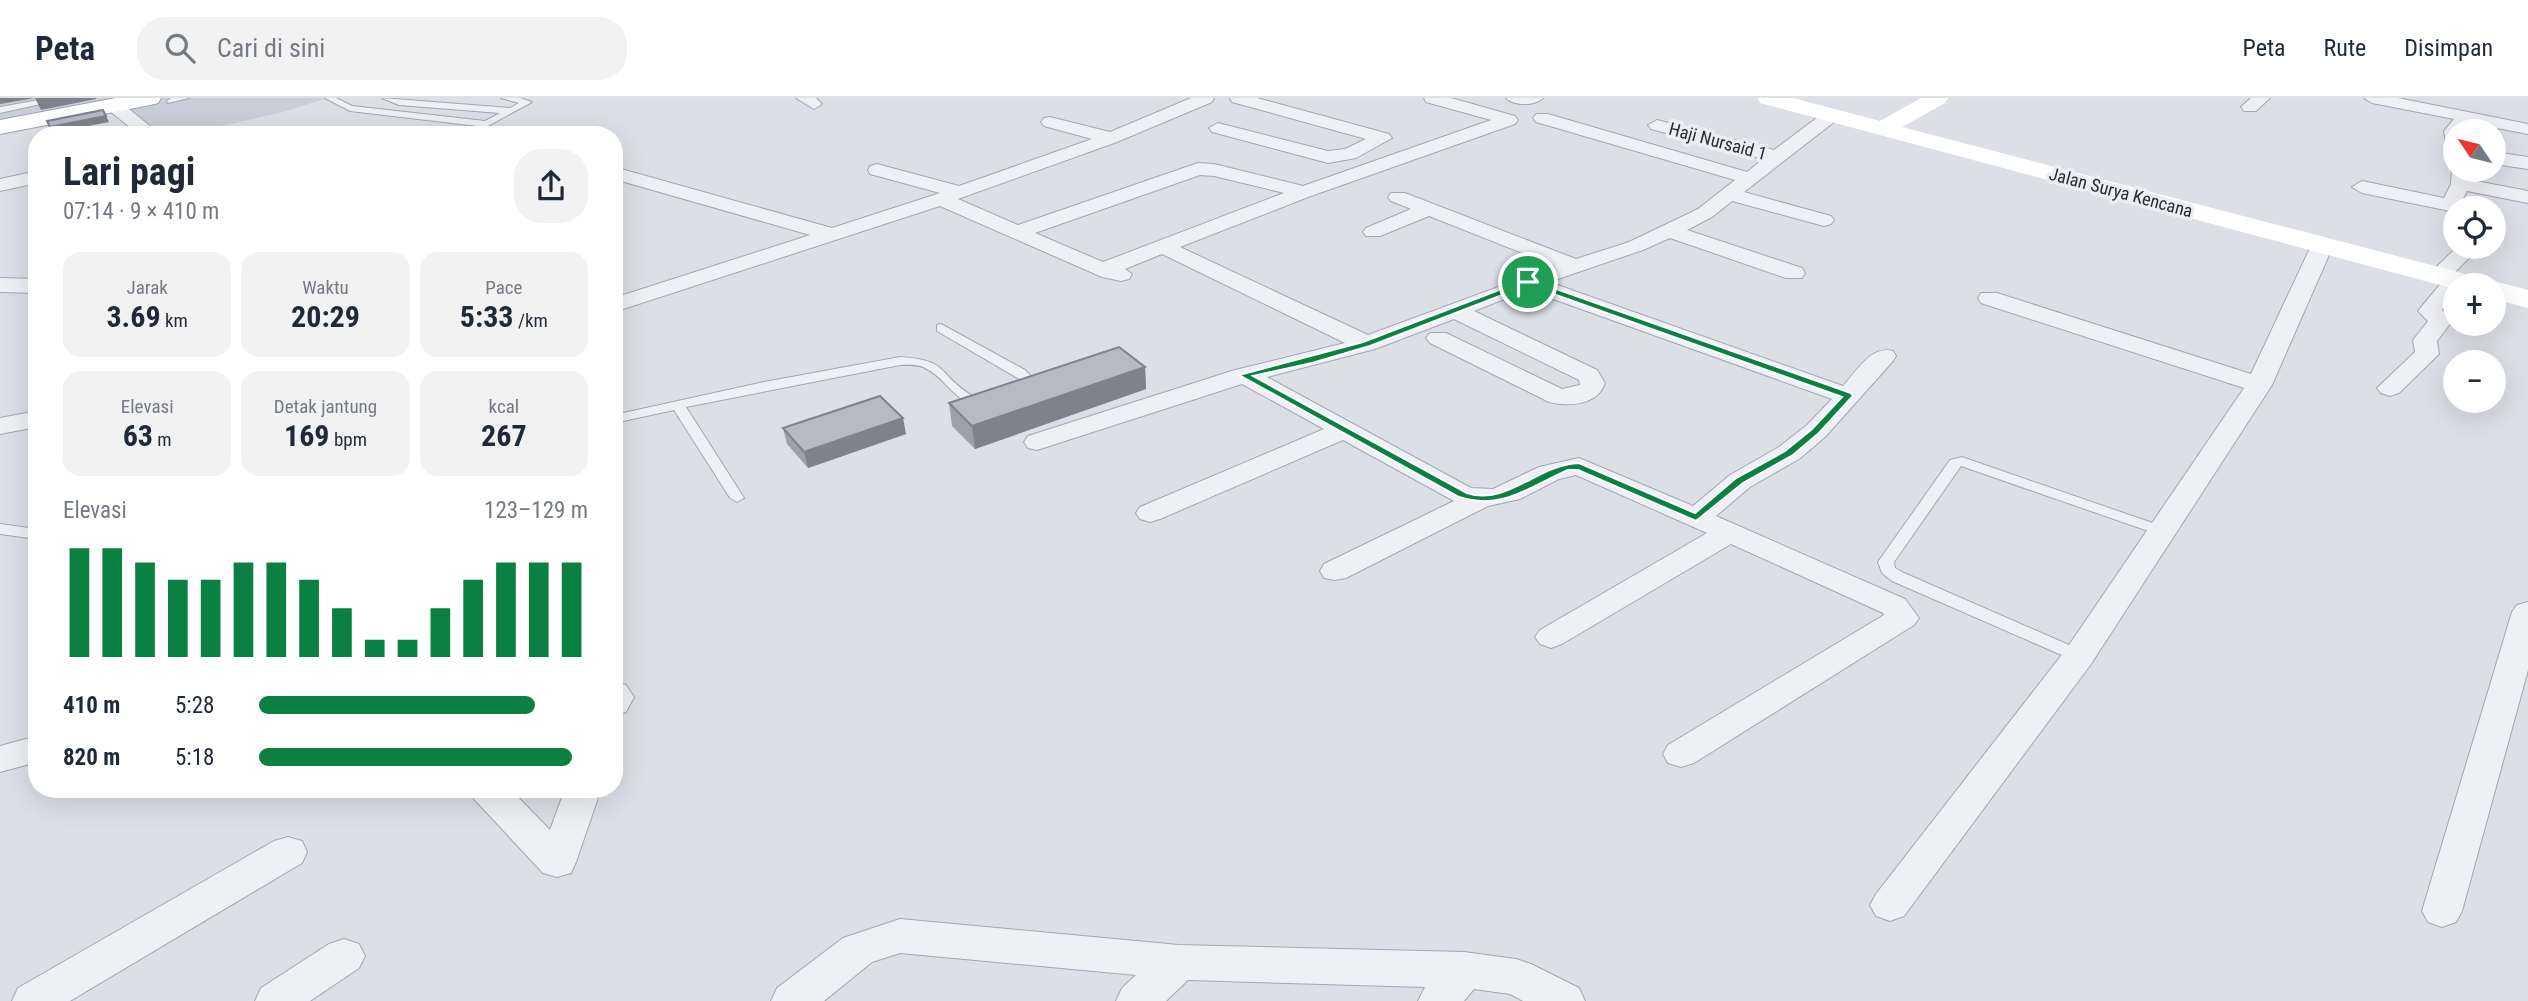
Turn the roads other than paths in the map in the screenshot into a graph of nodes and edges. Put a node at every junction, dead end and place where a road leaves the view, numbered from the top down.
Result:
1 (64, 98) edge
2 (186, 98) edge
3 (329, 98) edge
4 (386, 98) edge
5 (505, 98) edge
6 (1206, 98) edge
7 (1238, 98) edge
8 (1432, 98) edge
9 (1514, 98) edge
10 (1535, 98) edge
11 (1768, 98) edge
12 (1937, 98) edge
13 (2372, 98) edge
14 (161, 99) edge
15 (29, 101) edge
16 (110, 102) edge
17 (513, 111) junction
18 (1832, 115) junction
19 (2466, 117) joint
20 (1542, 118) dead end
21 (1, 120) edge
22 (1051, 122) dead end
23 (1657, 125) dead end
24 (141, 126) edge
25 (1218, 128) dead end
26 (1883, 128) junction
27 (2528, 129) edge
28 (1111, 138) junction
29 (1778, 157) junction
30 (2506, 160) edge
31 (2528, 163) edge
32 (877, 170) dead end
33 (623, 176) edge
34 (28, 179) edge
35 (1751, 179) junction
36 (2478, 182) edge
37 (0, 185) edge
38 (2362, 187) dead end
39 (1304, 192) junction
40 (1731, 195) junction
41 (951, 196) junction
42 (1398, 197) dead end
43 (2528, 197) edge
44 (0, 198) edge
45 (24, 199) dead end
46 (2443, 203) edge
47 (1428, 209) junction
48 (1824, 220) dead end
49 (1671, 231) junction
50 (1018, 232) junction
51 (1373, 232) dead end
52 (831, 234) junction
53 (2322, 246) junction
54 (1175, 253) junction
55 (1574, 266) junction
56 (1794, 273) dead end
57 (2443, 277) edge
58 (1528, 282) junction
59 (0, 285) edge
60 (28, 286) edge
61 (623, 291) edge
62 (2506, 293) edge
63 (2443, 295) edge
64 (641, 297) junction
65 (1989, 298) dead end
66 (2528, 299) edge
67 (623, 302) edge
68 (1454, 310) junction
69 (941, 328) dead end
70 (1438, 338) dead end
71 (1367, 344) junction
72 (1884, 356) dead end
73 (1244, 375) junction
74 (2259, 385) junction
75 (2390, 388) dead end
76 (1848, 396) junction
77 (678, 405) junction
78 (623, 417) edge
79 (28, 421) edge
80 (0, 426) edge
81 (1345, 430) junction
82 (1037, 442) dead end
83 (737, 499) dead end
84 (1479, 500) junction
85 (1150, 513) dead end
86 (1696, 518) junction
87 (0, 529) edge
88 (2162, 531) junction
89 (28, 533) edge
90 (1729, 533) junction
91 (1335, 571) dead end
92 (2528, 612) edge
93 (1551, 637) dead end
94 (2080, 656) junction
95 (28, 751) edge
96 (1681, 754) dead end
97 (0, 759) edge
98 (496, 798) edge
99 (580, 798) edge
100 (288, 852) dead end
101 (1890, 905) dead end
102 (2442, 911) dead end
103 (344, 956) dead end
104 (1179, 962) junction
105 (1452, 986) edge
106 (33, 1001) edge
107 (276, 1001) edge
108 (792, 1001) edge
109 (1137, 1001) edge
110 (1564, 1001) edge

1 - 15 lane
2 - 14 lane
3 - 17 lane
4 - 17 lane
5 - 17 lane
6 - 28 street
7 - 25 street
8 - 39 street
9 - 10 street
11 - 18 main road, Jalan Surya Kencana
12 - 26 main road
13 - 19 street
14 - 16 main road
15 - 21 lane
16 - 21 main road
16 - 24 street
18 - 26 main road, Jalan Surya Kencana
18 - 29 street
19 - 27 street
20 - 35 street
22 - 28 street
23 - 29 street, Haji Nursaid 1
26 - 53 main road, Jalan Surya Kencana
28 - 41 street
29 - 35 street
30 - 31 street
32 - 41 street
33 - 52 street
34 - 37 street
35 - 40 street
36 - 43 street
38 - 46 street
39 - 50 street
39 - 54 street
40 - 48 street
40 - 49 street
41 - 50 street
41 - 52 street
42 - 47 street
44 - 45 street
47 - 51 street
47 - 55 street
49 - 55 street
49 - 56 street
50 - 54 street
52 - 64 street
53 - 57 main road, Jalan Surya Kencana
53 - 74 street
54 - 71 street
55 - 58 street
58 - 68 street
58 - 76 street
59 - 60 street
61 - 64 street
62 - 66 main road
63 - 75 street
64 - 67 street
65 - 74 street
68 - 70 street
68 - 71 street
69 - 77 lane
71 - 73 street
72 - 76 street
73 - 81 street
73 - 82 street
74 - 88 street
76 - 86 street
77 - 78 lane
77 - 83 lane
79 - 80 street
81 - 84 street
81 - 85 street
84 - 86 street
84 - 91 street
86 - 90 street
87 - 89 lane
88 - 94 street
88 - 94 lane
90 - 93 street
90 - 96 street
92 - 102 street
94 - 101 street
95 - 97 street
98 - 99 street
100 - 106 street
103 - 107 street
104 - 105 street
104 - 108 street
104 - 109 street
105 - 110 street

